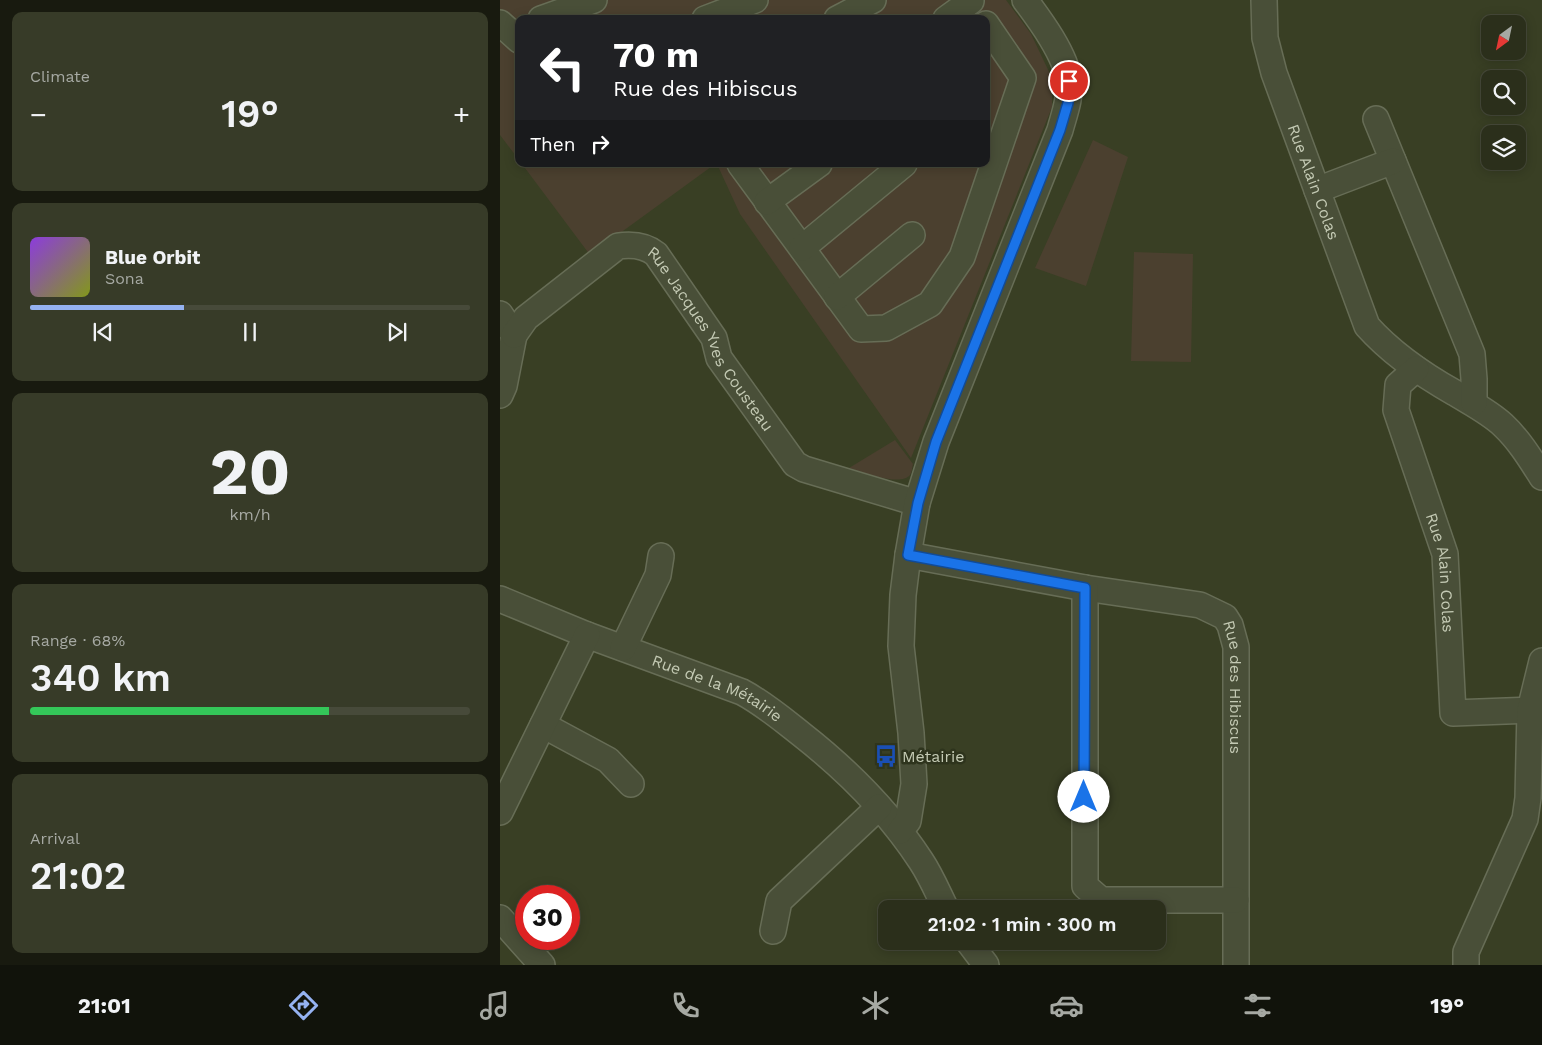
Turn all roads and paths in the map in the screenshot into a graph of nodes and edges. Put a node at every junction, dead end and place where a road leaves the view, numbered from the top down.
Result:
1 (594, 0) edge
2 (755, 0) edge
3 (873, 0) edge
4 (1025, 0) edge
5 (1264, 0) edge
6 (975, 6) edge
7 (552, 15) edge
8 (716, 15) edge
9 (845, 15) edge
10 (955, 15) edge
11 (991, 40) edge
12 (1376, 119) dead end
13 (1393, 161) junction
14 (742, 167) edge
15 (814, 167) edge
16 (900, 167) edge
17 (1317, 190) junction
18 (767, 202) junction
19 (912, 235) dead end
20 (802, 248) junction
21 (837, 297) junction
22 (500, 314) edge
23 (514, 336) junction
24 (1416, 369) junction
25 (500, 395) edge
26 (1474, 403) junction
27 (1542, 476) edge
28 (918, 503) junction
29 (908, 555) junction
30 (660, 556) dead end
31 (1085, 588) junction
32 (500, 599) edge
33 (587, 634) junction
34 (623, 648) junction
35 (1542, 662) edge
36 (1530, 710) junction
37 (543, 725) junction
38 (631, 784) dead end
39 (879, 807) junction
40 (500, 812) edge
41 (900, 831) junction
42 (941, 900) edge
43 (1236, 900) junction
44 (500, 918) edge
45 (773, 931) dead end
46 (975, 950) edge
47 (542, 965) edge
48 (986, 965) edge
49 (1236, 965) edge
50 (1466, 965) edge

1 - 7 street
2 - 8 street
3 - 9 street
4 - 28 street
5 - 17 street, Rue Alain Colas
6 - 10 street
11 - 21 street
12 - 13 street
13 - 17 street
13 - 26 street
14 - 18 street
15 - 18 street
16 - 20 street
17 - 24 street, Rue Alain Colas
18 - 20 street
19 - 21 street
20 - 21 street
22 - 23 street
23 - 25 street
23 - 28 street, Rue Jacques Yves Cousteau
24 - 26 street, Rue Alain Colas
24 - 36 street, Rue Alain Colas
26 - 27 street, Rue Alain Colas
28 - 29 street
29 - 31 street, Rue des Hibiscus
29 - 41 street
30 - 34 street
31 - 43 street, Rue des Hibiscus
31 - 43 street
32 - 33 street, Rue de la Métairie
33 - 34 street, Rue de la Métairie
33 - 37 street
34 - 39 street, Rue de la Métairie
35 - 36 street
36 - 50 street
37 - 38 street
37 - 40 street
39 - 41 street, Rue de la Métairie
39 - 45 street
41 - 42 street, Rue de la Métairie
43 - 49 street, Rue des Hibiscus
44 - 47 street
46 - 48 street

